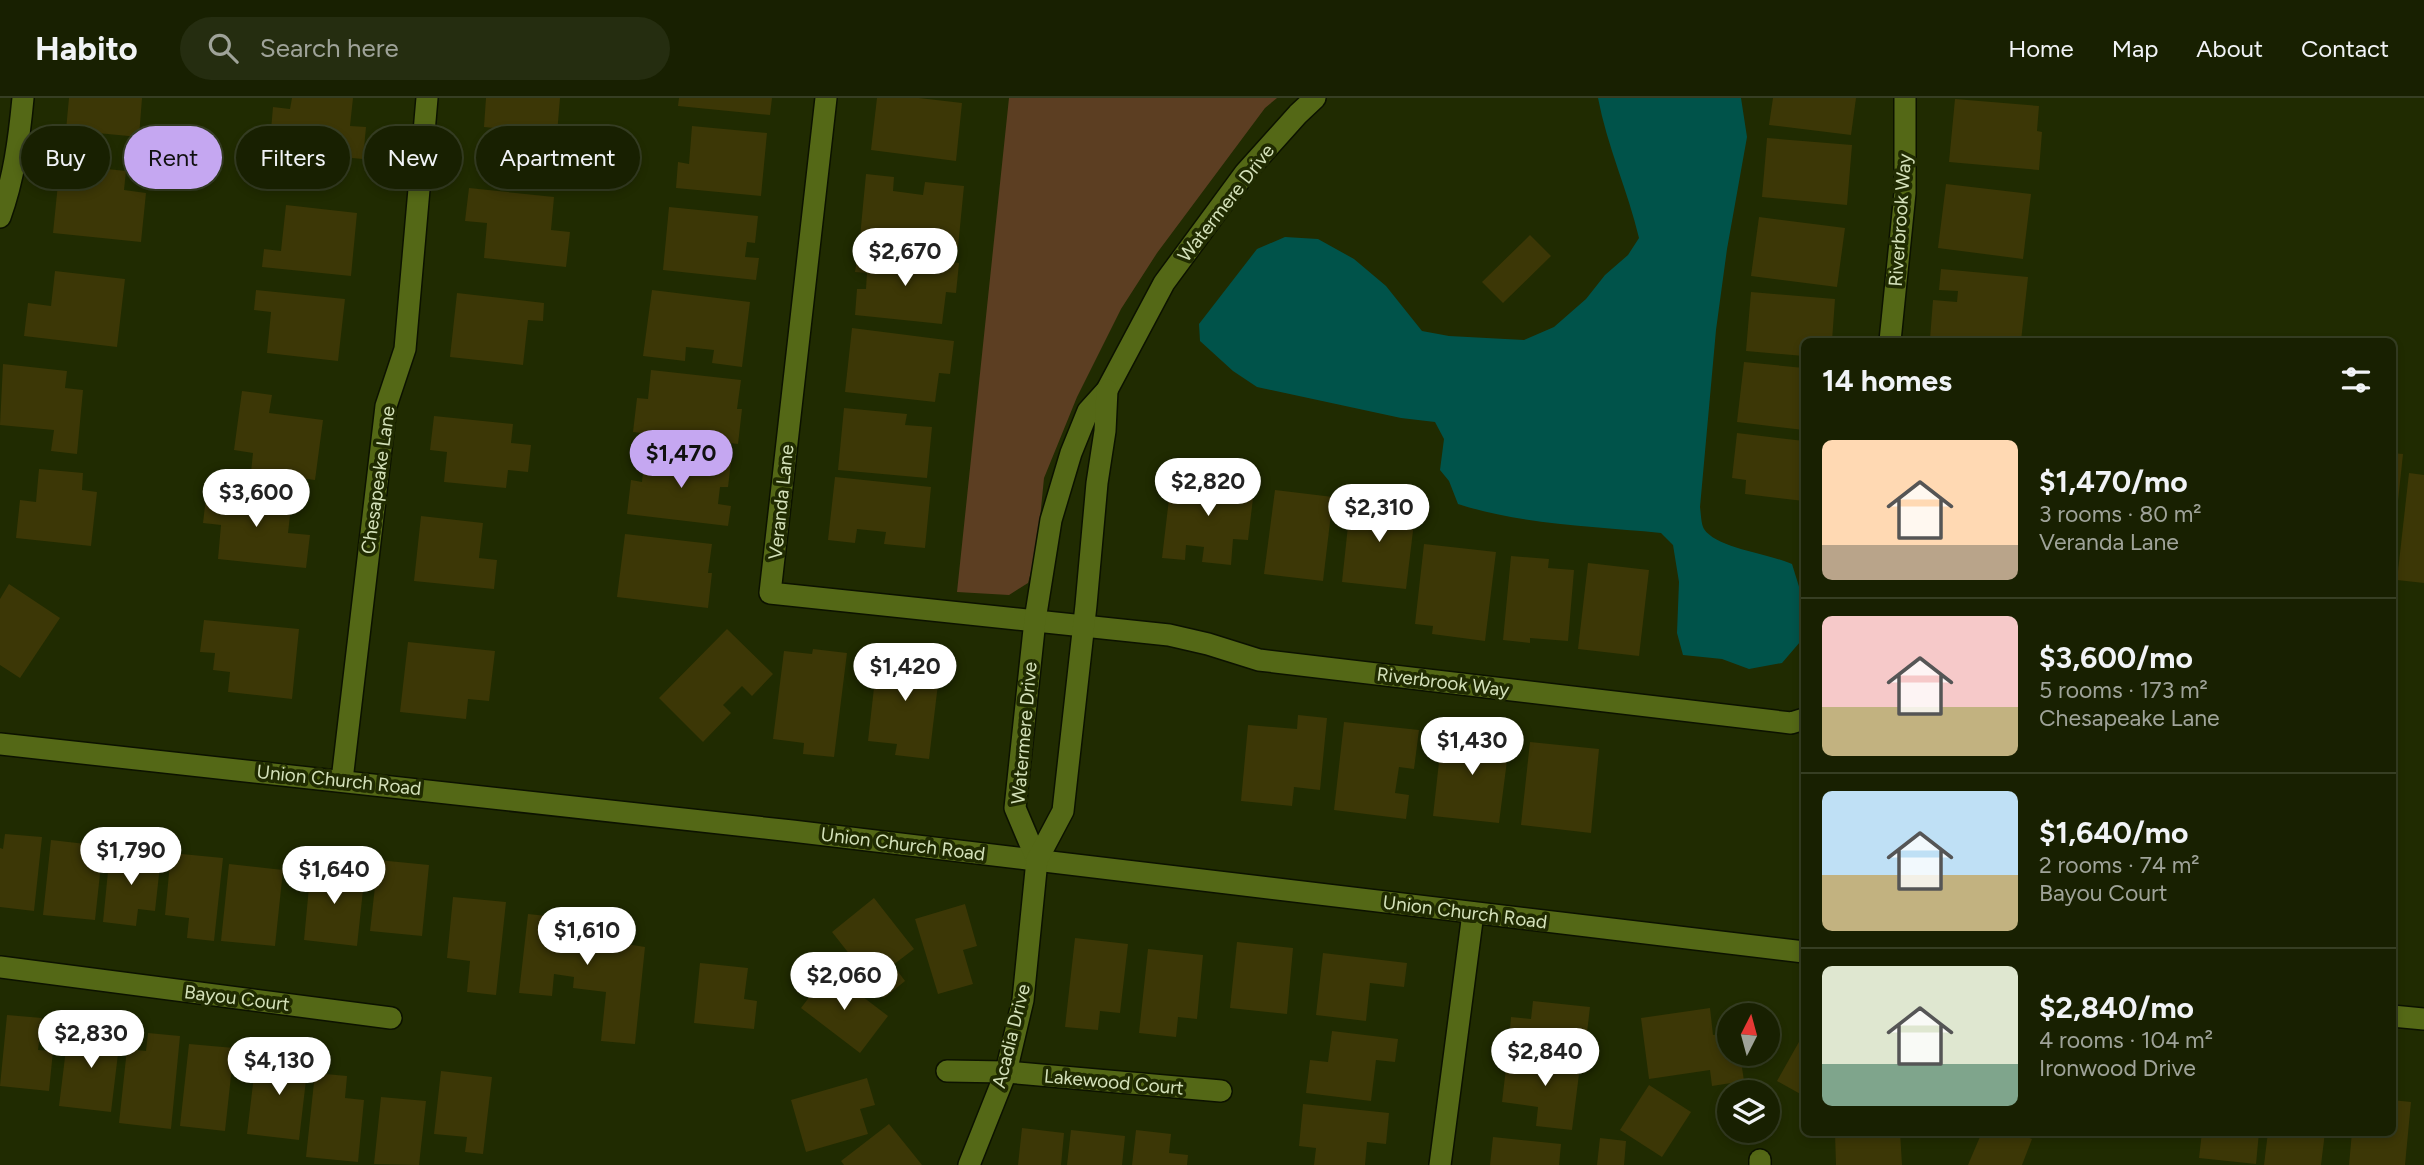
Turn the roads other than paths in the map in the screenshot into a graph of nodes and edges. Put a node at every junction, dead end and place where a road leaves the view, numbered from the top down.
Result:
1 (23, 98) edge
2 (427, 98) edge
3 (826, 98) edge
4 (1315, 98) edge
5 (1905, 98) edge
6 (0, 217) edge
7 (1890, 338) edge
8 (1107, 390) junction
9 (1035, 620) junction
10 (1084, 626) junction
11 (1801, 720) edge
12 (0, 744) edge
13 (342, 780) junction
14 (1037, 860) junction
15 (1473, 913) junction
16 (1801, 952) edge
17 (0, 967) edge
18 (2396, 1016) edge
19 (391, 1018) dead end
20 (2424, 1019) edge
21 (947, 1071) dead end
22 (1006, 1072) junction
23 (1221, 1091) dead end
24 (969, 1165) edge
25 (1440, 1165) edge

1 - 6 street
2 - 13 street, Chesapeake Lane
3 - 9 street, Veranda Lane
4 - 8 street, Watermere Drive
5 - 7 street, Riverbrook Way
8 - 9 street, Watermere Drive
8 - 10 street, Watermere Drive
9 - 10 street, Veranda Lane
9 - 14 street, Watermere Drive
10 - 11 street, Riverbrook Way
10 - 14 street, Watermere Drive
12 - 13 street, Union Church Road
13 - 14 street, Union Church Road
14 - 15 street, Union Church Road
14 - 22 street, Acadia Drive
15 - 16 street, Union Church Road
15 - 25 street
17 - 19 street, Bayou Court
18 - 20 street
21 - 22 street, Lakewood Court
22 - 23 street, Lakewood Court
22 - 24 street, Acadia Drive

